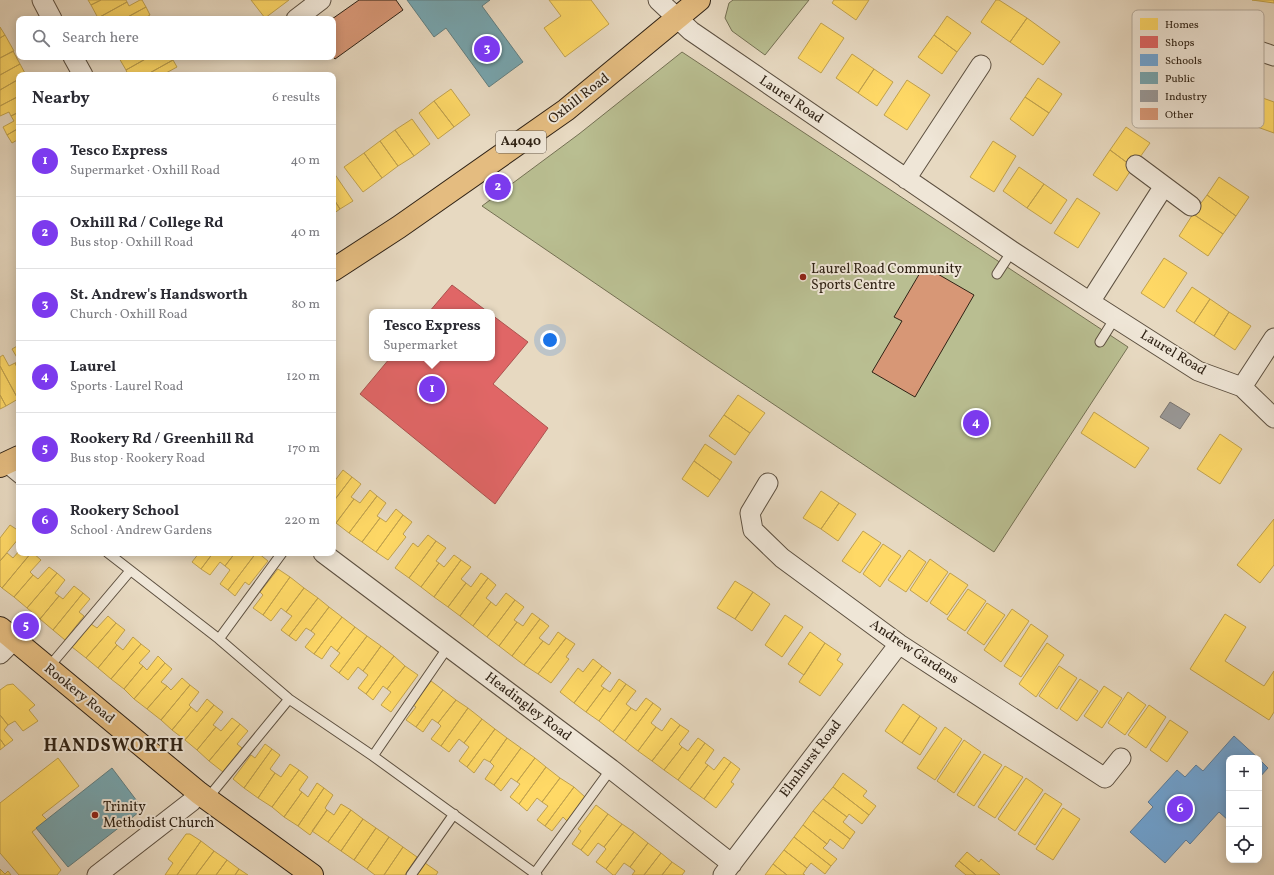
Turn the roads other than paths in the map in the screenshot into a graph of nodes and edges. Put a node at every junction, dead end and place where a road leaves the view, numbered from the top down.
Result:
1 (42, 0) edge
2 (321, 0) edge
3 (658, 0) edge
4 (699, 0) edge
5 (50, 16) edge
6 (300, 16) edge
7 (678, 19) junction
8 (1264, 53) edge
9 (1274, 56) edge
10 (75, 60) edge
11 (980, 64) dead end
12 (81, 72) edge
13 (1136, 165) dead end
14 (906, 179) junction
15 (1164, 186) junction
16 (1191, 206) dead end
17 (1012, 251) junction
18 (336, 268) edge
19 (997, 274) dead end
20 (1090, 302) junction
21 (1115, 318) junction
22 (1274, 338) edge
23 (1100, 342) dead end
24 (1242, 387) junction
25 (1274, 418) edge
26 (7, 463) edge
27 (16, 475) edge
28 (768, 482) dead end
29 (112, 556) edge
30 (280, 556) edge
31 (327, 556) edge
32 (130, 571) junction
33 (219, 639) junction
34 (5, 641) edge
35 (899, 644) junction
36 (448, 647) junction
37 (48, 668) junction
38 (289, 700) junction
39 (373, 756) junction
40 (1121, 758) dead end
41 (611, 769) junction
42 (203, 796) junction
43 (454, 814) junction
44 (728, 869) edge
45 (536, 874) edge
46 (98, 875) edge
47 (312, 875) edge
48 (411, 875) edge

1 - 5 street
2 - 6 street
3 - 7 street, Laurel Road
4 - 7 main road, Oxhill Road / A4040
7 - 14 street, Laurel Road
7 - 18 main road, Oxhill Road / A4040
8 - 9 street
10 - 12 street
11 - 14 street
13 - 15 street
14 - 17 street, Laurel Road
15 - 16 street
15 - 20 street
17 - 19 lane
17 - 20 street, Laurel Road
20 - 21 street, Laurel Road
21 - 23 lane
21 - 24 street, Laurel Road
22 - 24 street
24 - 25 street, Laurel Road
26 - 27 lane
28 - 35 street, Andrew Gardens
29 - 32 lane
30 - 33 lane
31 - 36 street, Headingley Road
32 - 33 lane
32 - 37 lane
33 - 38 lane
34 - 37 main road, Rookery Road
35 - 40 street, Andrew Gardens
35 - 44 street, Elmhurst Road
36 - 39 lane
36 - 41 street, Headingley Road
37 - 42 main road, Rookery Road
38 - 39 lane
38 - 42 lane
39 - 43 lane
41 - 44 street, Headingley Road
41 - 45 lane
42 - 46 street
42 - 47 main road, Rookery Road
43 - 45 lane
43 - 48 lane

